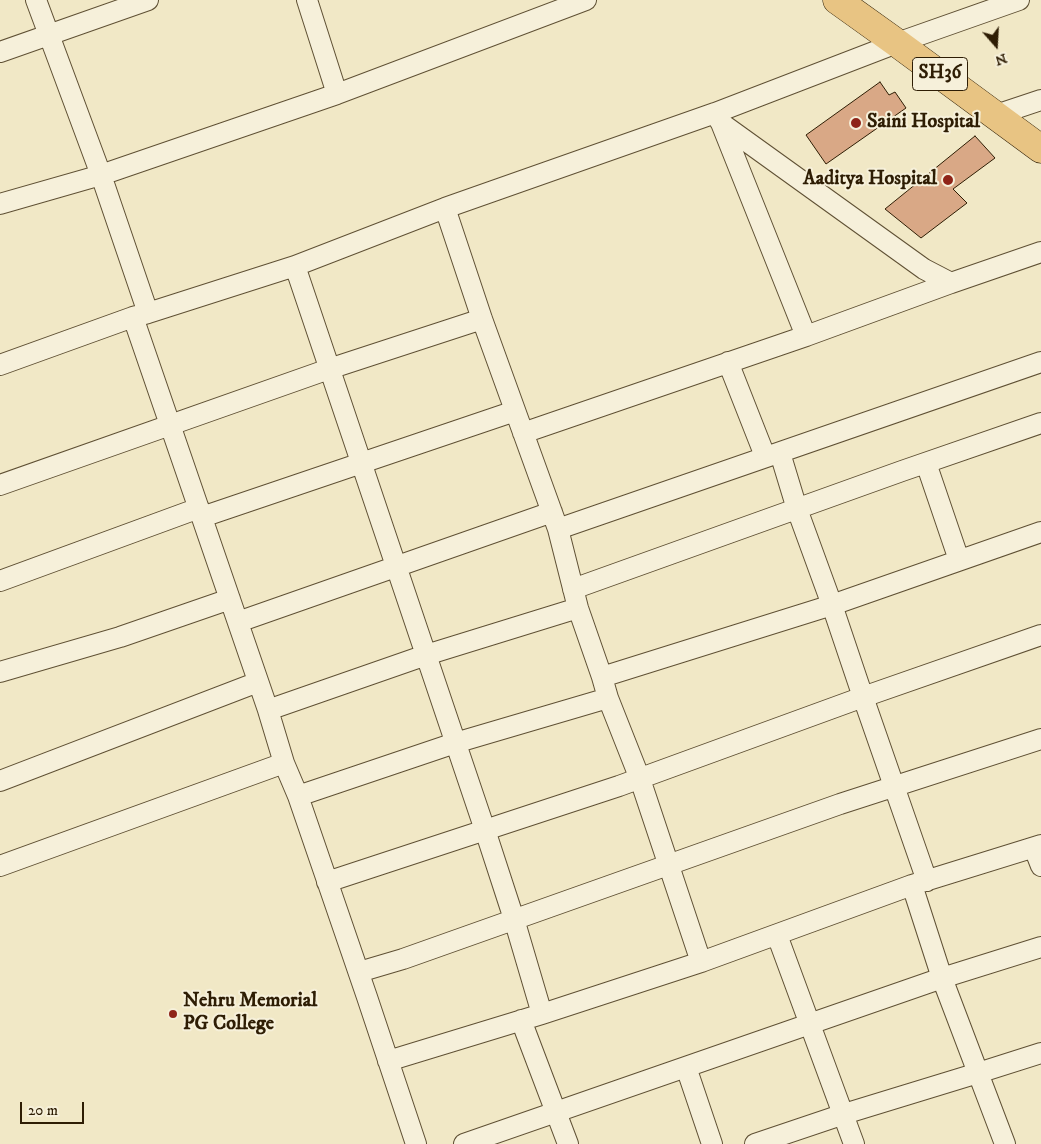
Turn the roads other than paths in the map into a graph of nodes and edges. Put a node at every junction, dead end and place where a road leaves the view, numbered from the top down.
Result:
1 (36, 0) edge
2 (148, 0) edge
3 (307, 0) edge
4 (586, 0) edge
5 (837, 0) edge
6 (1019, 0) edge
7 (48, 35) junction
8 (897, 43) junction
9 (0, 52) edge
10 (337, 94) junction
11 (1041, 100) edge
12 (996, 115) junction
13 (718, 118) junction
14 (1041, 149) edge
15 (101, 175) junction
16 (0, 204) edge
17 (445, 208) junction
18 (1041, 252) edge
19 (295, 266) junction
20 (951, 284) junction
21 (140, 315) junction
22 (482, 319) junction
23 (806, 336) junction
24 (728, 362) junction
25 (1041, 362) edge
26 (0, 365) edge
27 (329, 369) junction
28 (515, 411) junction
29 (1041, 423) edge
30 (170, 425) junction
31 (523, 433) junction
32 (772, 454) junction
33 (362, 463) junction
34 (926, 463) junction
35 (0, 485) edge
36 (797, 510) junction
37 (200, 513) junction
38 (555, 520) junction
39 (1041, 532) edge
40 (960, 560) junction
41 (395, 567) junction
42 (0, 581) edge
43 (573, 589) junction
44 (230, 599) junction
45 (832, 605) junction
46 (578, 608) junction
47 (238, 622) junction
48 (1041, 635) edge
49 (426, 655) junction
50 (0, 672) edge
51 (602, 676) junction
52 (258, 682) junction
53 (863, 697) junction
54 (608, 698) junction
55 (268, 710) junction
56 (1041, 739) edge
57 (455, 743) junction
58 (284, 763) junction
59 (640, 779) junction
60 (0, 781) edge
61 (894, 787) junction
62 (298, 796) junction
63 (485, 830) junction
64 (1039, 853) edge
65 (669, 864) junction
66 (0, 866) edge
67 (327, 882) junction
68 (920, 883) junction
69 (514, 919) junction
70 (777, 935) junction
71 (1041, 947) edge
72 (701, 962) junction
73 (359, 972) junction
74 (942, 978) junction
75 (542, 1014) junction
76 (521, 1020) junction
77 (810, 1025) junction
78 (1041, 1053) edge
79 (388, 1061) junction
80 (686, 1067) junction
81 (978, 1073) junction
82 (557, 1112) junction
83 (844, 1114) junction
84 (416, 1144) edge
85 (464, 1144) edge
86 (568, 1144) edge
87 (712, 1144) edge
88 (754, 1144) edge
89 (854, 1144) edge
90 (1005, 1144) edge

1 - 7 street
2 - 7 street
3 - 10 street
4 - 10 street
5 - 8 main road, SH36
6 - 8 street
7 - 9 street
7 - 15 street
8 - 12 main road, SH36
8 - 13 street
10 - 15 street
11 - 12 street
12 - 14 main road, SH36
13 - 17 street
13 - 20 street
13 - 23 street
15 - 16 street
15 - 21 street
17 - 19 street
17 - 22 street
18 - 20 street
19 - 21 street
19 - 27 street
20 - 23 street
21 - 26 street
21 - 30 street
22 - 27 street
22 - 28 street
23 - 24 street
24 - 31 street
24 - 32 street
25 - 32 street
27 - 30 street
27 - 33 street
28 - 31 street
28 - 33 street
29 - 34 street
30 - 35 street
30 - 37 street
31 - 38 street
32 - 36 street
32 - 38 street
33 - 37 street
33 - 41 street
34 - 36 street
34 - 40 street
36 - 43 street
36 - 45 street
37 - 42 street
37 - 44 street
38 - 41 street
38 - 43 street
39 - 40 street
40 - 45 street
41 - 47 street
41 - 49 street
43 - 46 street
44 - 47 street
44 - 50 street
45 - 51 street
45 - 53 street
46 - 49 street
46 - 51 street
47 - 52 street
48 - 53 street
49 - 55 street
49 - 57 street
51 - 54 street
52 - 55 street
52 - 60 street
53 - 59 street
53 - 61 street
54 - 57 street
54 - 59 street
55 - 58 street
56 - 61 street
57 - 62 street
57 - 63 street
58 - 62 street
58 - 66 street
59 - 63 street
59 - 65 street
61 - 65 street
61 - 68 street
62 - 67 street
63 - 67 street
63 - 69 street
64 - 68 street
65 - 69 street
65 - 72 street
67 - 73 street
68 - 70 street
68 - 74 street
69 - 73 street
69 - 75 street
70 - 72 street
70 - 77 street
71 - 74 street
72 - 75 street
73 - 79 street
74 - 77 street
74 - 81 street
75 - 76 street
76 - 79 street
76 - 82 street
77 - 80 street
77 - 83 street
78 - 81 street
79 - 84 street
80 - 82 street
80 - 87 street
81 - 83 street
81 - 90 street
82 - 85 street
82 - 86 street
83 - 88 street
83 - 89 street

